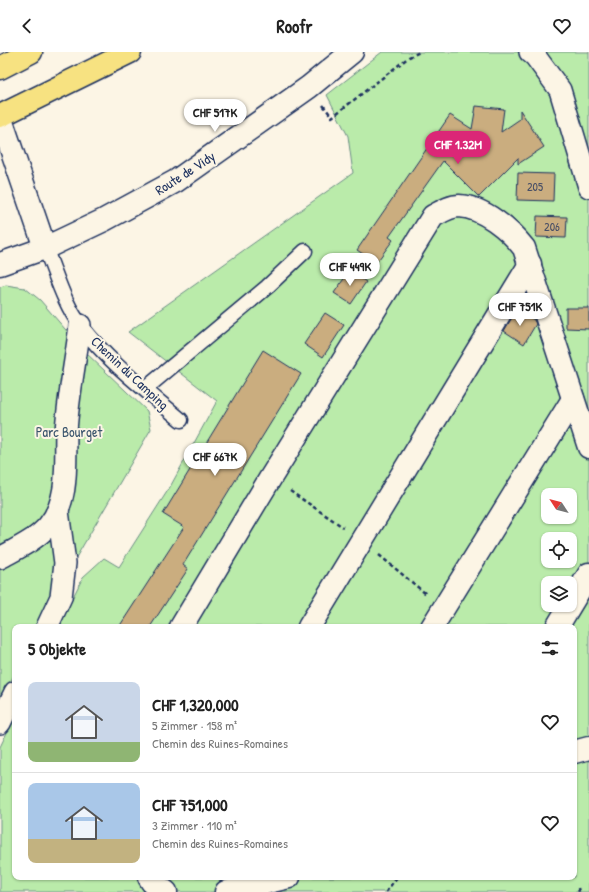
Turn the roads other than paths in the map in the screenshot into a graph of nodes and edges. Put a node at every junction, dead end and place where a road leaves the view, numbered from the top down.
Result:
1 (31, 52) edge
2 (130, 52) edge
3 (352, 52) edge
4 (530, 52) edge
5 (2, 67) edge
6 (6, 113) edge
7 (589, 187) edge
8 (45, 248) junction
9 (305, 251) dead end
10 (0, 264) edge
11 (530, 264) junction
12 (80, 325) junction
13 (145, 389) junction
14 (573, 399) junction
15 (181, 420) dead end
16 (589, 447) edge
17 (58, 511) junction
18 (0, 558) edge
19 (589, 574) edge
20 (48, 624) edge
21 (183, 624) edge
22 (311, 624) edge
23 (434, 624) edge
24 (559, 624) edge
25 (12, 698) edge
26 (0, 723) edge
27 (589, 748) edge
28 (577, 751) edge
29 (275, 880) edge
30 (226, 892) edge

1 - 5 highway
2 - 6 highway
3 - 8 street, Route de Vidy
4 - 7 street
6 - 8 street
8 - 10 street, Route de Vidy
8 - 12 lane, Chemin du Camping
9 - 13 lane
11 - 14 street
11 - 21 street
11 - 22 street
12 - 13 lane, Chemin du Camping
12 - 17 street
13 - 15 lane, Chemin du Camping
14 - 16 street
14 - 23 street
17 - 18 street
17 - 20 street
19 - 24 street
25 - 26 street
27 - 28 street
29 - 30 street

